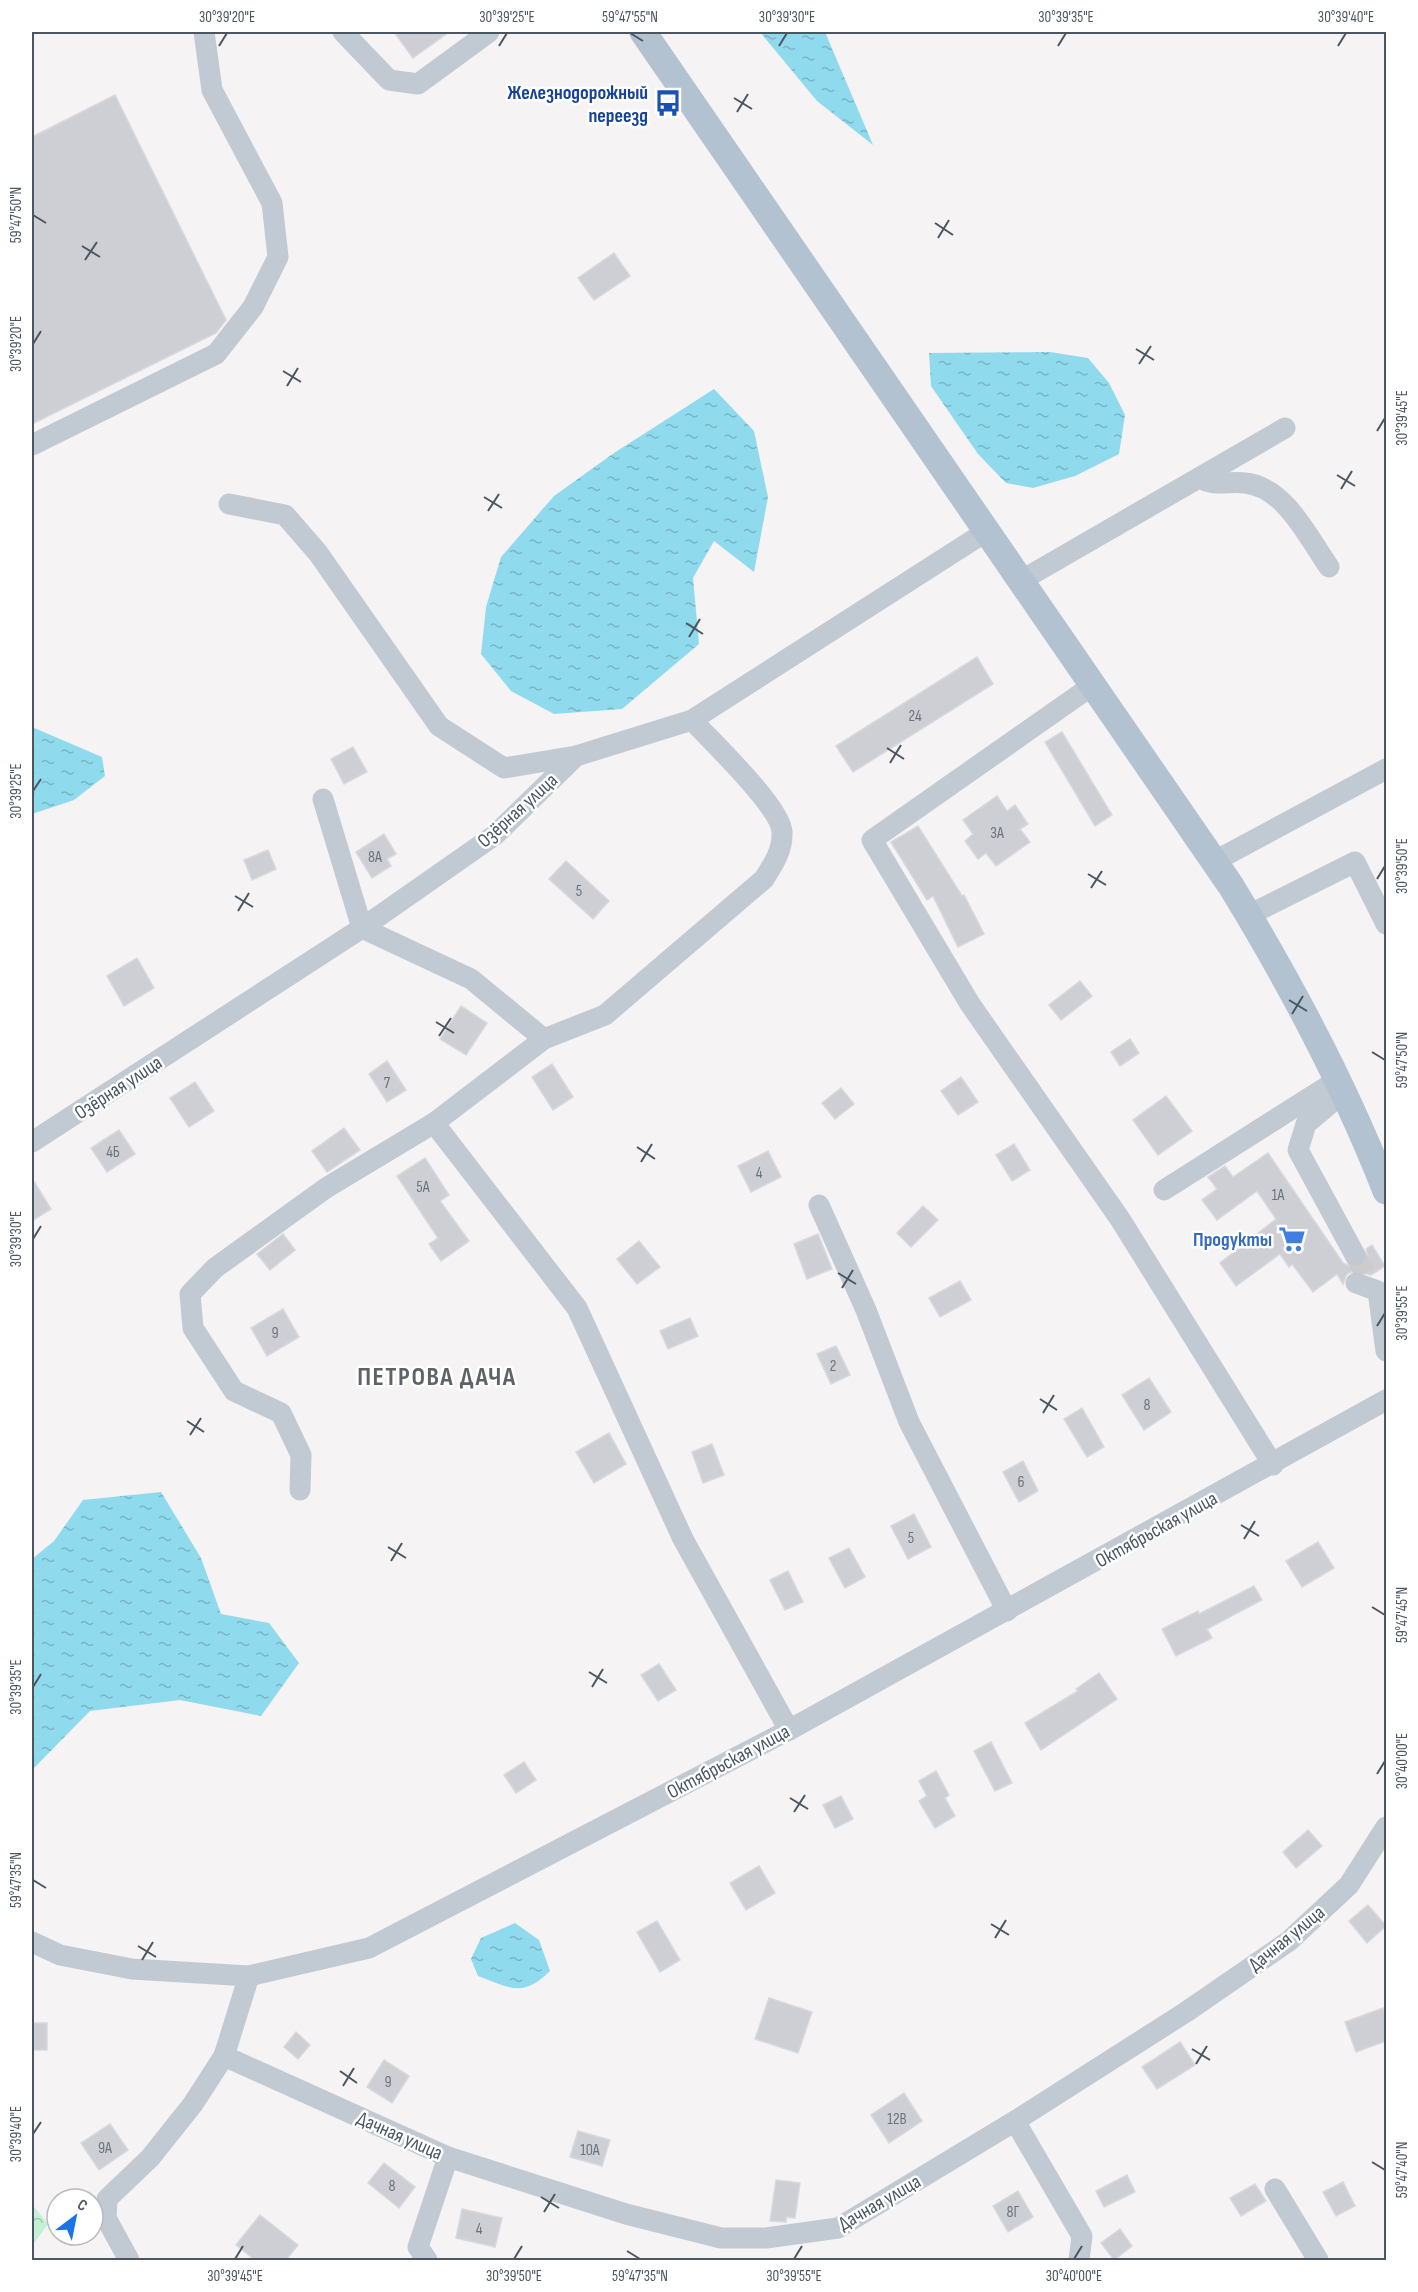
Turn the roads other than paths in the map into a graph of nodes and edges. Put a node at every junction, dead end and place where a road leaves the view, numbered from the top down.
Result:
1 (204, 32) edge
2 (343, 32) edge
3 (489, 32) edge
4 (643, 32) edge
5 (1285, 428) dead end
6 (32, 446) edge
7 (1200, 477) junction
8 (229, 504) dead end
9 (987, 531) junction
10 (1329, 567) dead end
11 (1022, 580) junction
12 (1093, 685) junction
13 (692, 720) junction
14 (576, 756) junction
15 (1386, 769) edge
16 (323, 799) dead end
17 (1215, 861) junction
18 (1249, 915) junction
19 (1386, 924) edge
20 (363, 928) junction
21 (544, 1039) junction
22 (1342, 1085) junction
23 (434, 1123) junction
24 (32, 1142) edge
25 (1164, 1190) dead end
26 (1386, 1191) edge
27 (819, 1205) dead end
28 (1355, 1255) tunnel mouth
29 (1370, 1280) tunnel mouth
30 (1386, 1351) edge
31 (1386, 1400) edge
32 (1273, 1465) junction
33 (300, 1490) dead end
34 (1007, 1611) junction
35 (789, 1730) junction
36 (1386, 1827) edge
37 (32, 1942) edge
38 (249, 1976) junction
39 (224, 2056) junction
40 (1015, 2121) junction
41 (448, 2157) junction
42 (1275, 2189) dead end
43 (129, 2260) edge
44 (427, 2260) edge
45 (1079, 2260) edge
46 (1318, 2260) edge

1 - 6 street
2 - 3 street
4 - 9 main road
5 - 7 street
7 - 10 street
7 - 11 street
8 - 14 street
9 - 11 main road
9 - 13 street, Озёрная улица
11 - 12 main road
12 - 17 main road
12 - 32 street
13 - 14 street, Озёрная улица
13 - 21 street
14 - 20 street, Озёрная улица
15 - 17 street
16 - 20 street
17 - 18 main road
18 - 19 street
18 - 22 main road
20 - 21 street
20 - 24 street, Озёрная улица
21 - 23 street
22 - 25 street
22 - 26 main road
22 - 28 street
23 - 33 street
23 - 35 street
27 - 34 street
29 - 30 street
31 - 32 street, Октябрьская улица
32 - 34 street, Октябрьская улица
34 - 35 street, Октябрьская улица
35 - 38 street, Октябрьская улица
36 - 40 street, Дачная улица
37 - 38 street, Октябрьская улица
38 - 39 street
39 - 41 street, Дачная улица
39 - 43 street
40 - 41 street, Дачная улица
40 - 45 street
41 - 44 street
42 - 46 street

